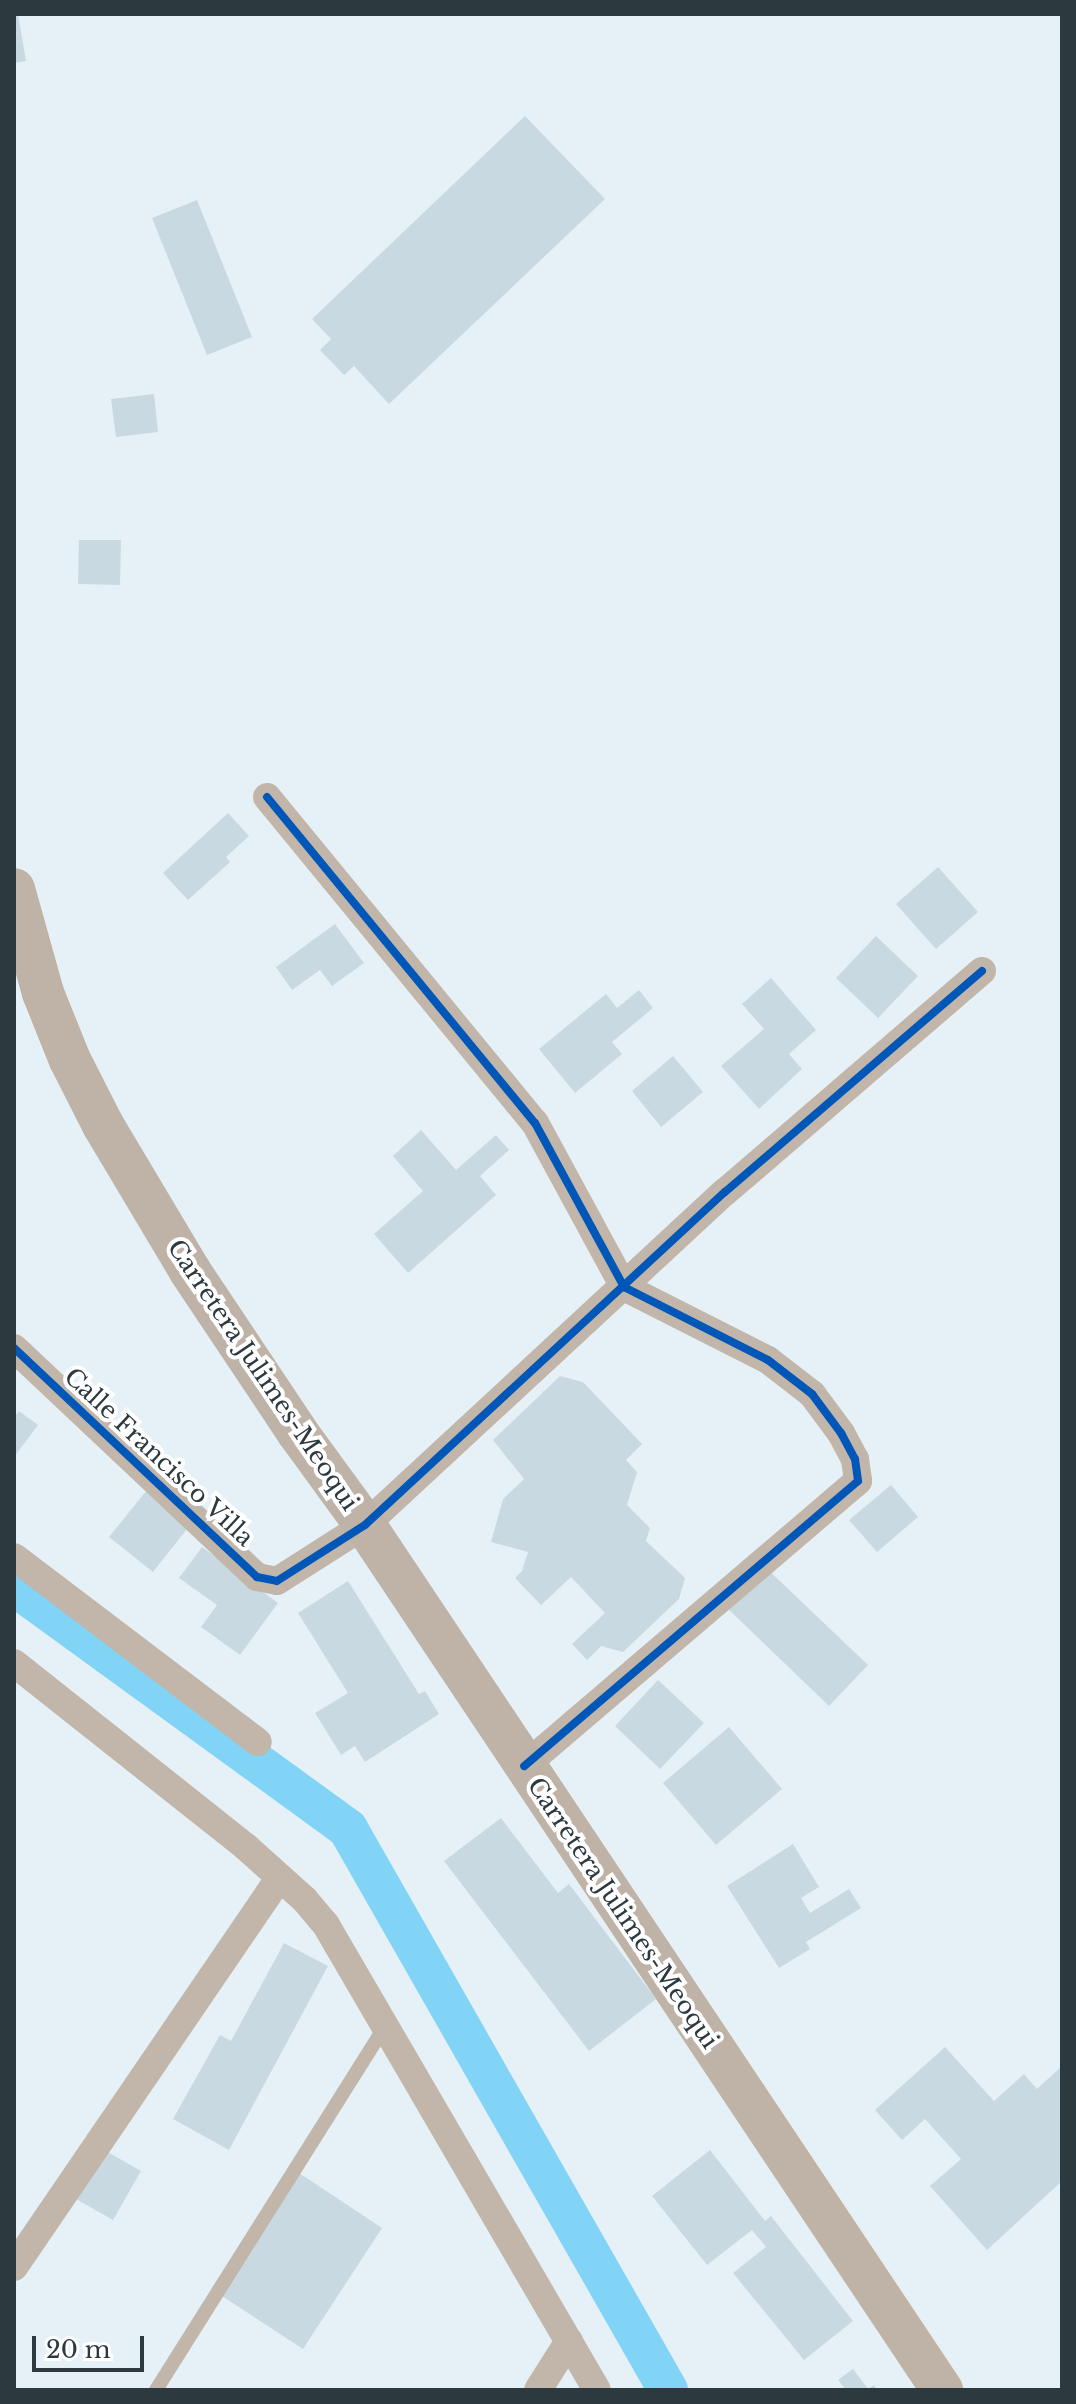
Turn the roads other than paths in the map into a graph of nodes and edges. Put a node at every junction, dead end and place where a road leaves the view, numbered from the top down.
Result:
1 (267, 797) dead end
2 (16, 902) edge
3 (982, 971) dead end
4 (624, 1287) junction
5 (14, 1348) edge
6 (365, 1525) junction
7 (14, 1557) edge
8 (14, 1663) edge
9 (258, 1742) dead end
10 (524, 1766) junction
11 (279, 1878) junction
12 (386, 2025) junction
13 (14, 2267) edge
14 (569, 2341) junction
15 (156, 2390) edge
16 (538, 2390) edge
17 (597, 2390) edge
18 (942, 2390) edge

1 - 4 street
2 - 6 main road, Carretera Julimes-Meoqui
3 - 4 street
4 - 6 street
4 - 10 street
5 - 6 street, Calle Francisco Villa
6 - 10 main road, Carretera Julimes-Meoqui
7 - 9 street
8 - 11 street
10 - 18 main road, Carretera Julimes-Meoqui
11 - 12 street
11 - 13 street
12 - 14 street
12 - 15 lane
14 - 16 street
14 - 17 street

